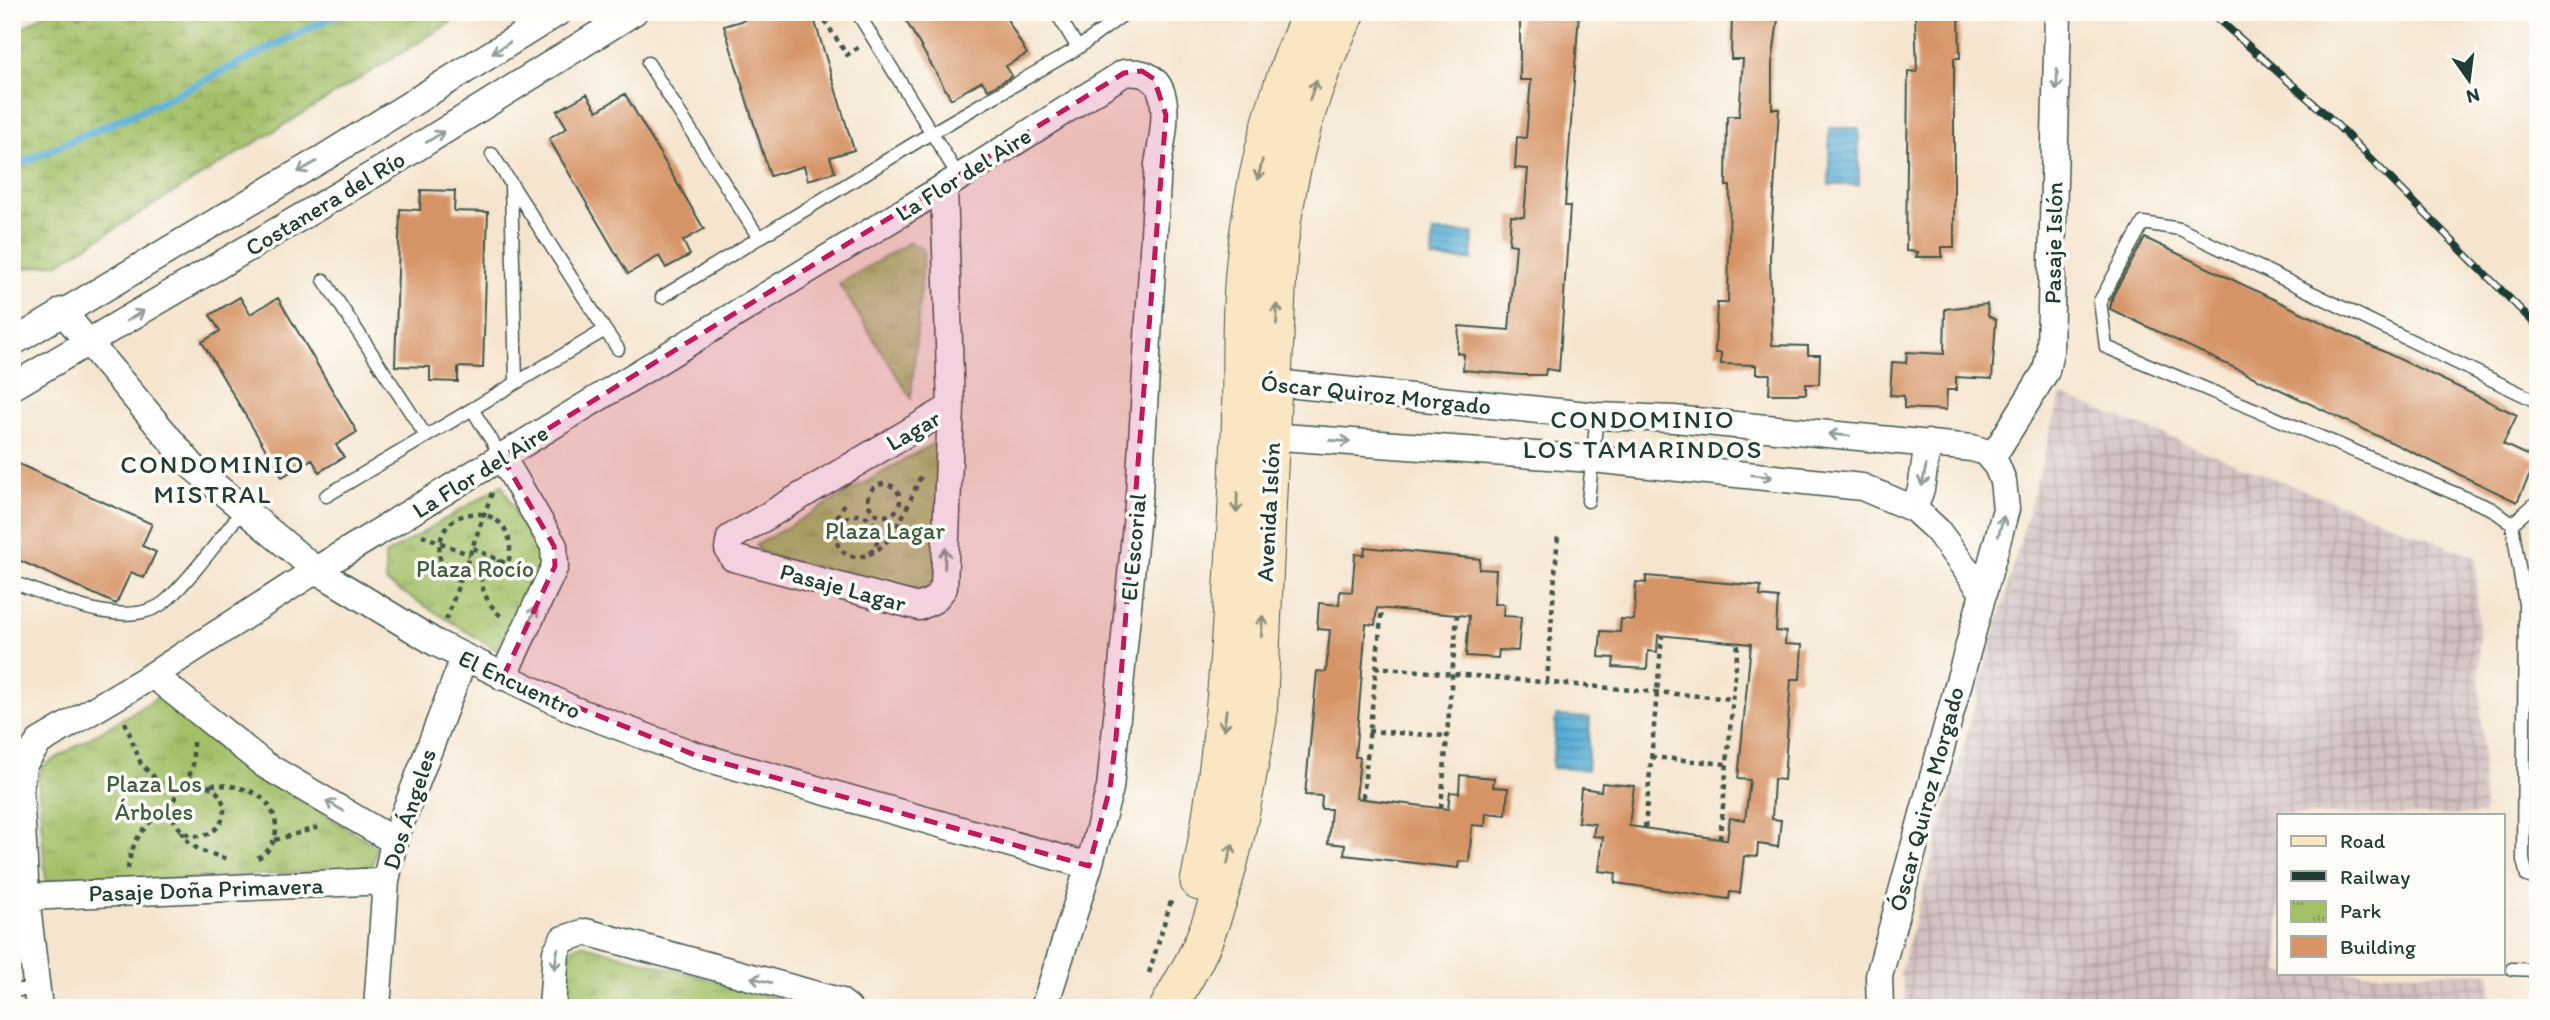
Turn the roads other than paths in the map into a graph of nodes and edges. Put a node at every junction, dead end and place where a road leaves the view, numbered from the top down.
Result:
1 (559, 12) edge
2 (634, 12) edge
3 (858, 12) edge
4 (1056, 12) edge
5 (1126, 12) edge
6 (1312, 12) edge
7 (1347, 12) edge
8 (2059, 12) edge
9 (1078, 48) junction
10 (648, 63) dead end
11 (1154, 79) joint
12 (933, 132) junction
13 (492, 154) dead end
14 (511, 182) junction
15 (952, 182) junction
16 (759, 238) junction
17 (324, 280) dead end
18 (662, 297) dead end
19 (62, 312) junction
20 (605, 330) junction
21 (12, 342) edge
22 (88, 344) junction
23 (618, 349) dead end
24 (516, 382) junction
25 (1258, 382) junction
26 (12, 387) edge
27 (2538, 402) edge
28 (951, 407) junction
29 (472, 409) junction
30 (1597, 416) junction
31 (1256, 435) junction
32 (426, 436) junction
33 (1928, 443) junction
34 (502, 457) junction
35 (1992, 458) junction
36 (1592, 459) junction
37 (326, 496) dead end
38 (1588, 501) dead end
39 (2538, 501) edge
40 (244, 509) junction
41 (1914, 509) junction
42 (2512, 524) junction
43 (728, 549) joint
44 (316, 570) junction
45 (12, 582) edge
46 (1982, 591) junction
47 (464, 658) junction
48 (153, 675) junction
49 (503, 677) junction
50 (2524, 755) junction
51 (2538, 755) edge
52 (394, 841) junction
53 (1089, 866) junction
54 (2538, 880) edge
55 (386, 881) junction
56 (26, 897) junction
57 (2512, 969) dead end
58 (2538, 970) edge
59 (26, 994) edge
60 (377, 1008) edge
61 (552, 1008) edge
62 (848, 1008) edge
63 (1044, 1008) edge
64 (1167, 1008) edge
65 (1880, 1008) edge

1 -> 19 street, Costanera del Río
22 -> 2 street, Costanera del Río
3 - 12 lane
4 - 9 lane
5 - 9 lane
6 -> 25 main road, Avenida Islón
25 -> 7 main road, Avenida Islón
8 -> 35 street, Pasaje Islón
9 - 12 lane
10 - 16 lane
11 - 15 street, La Flor del Aire
11 - 53 street, El Escorial
12 - 15 lane
12 - 16 lane
13 - 14 lane
14 - 20 lane
14 - 24 lane
15 - 28 street, Lagar
15 - 34 street, La Flor del Aire
16 - 18 lane
17 - 32 lane
19 - 21 street, Costanera del Río
19 - 22 street, El Encuentro
20 - 23 lane
20 - 24 lane
22 - 26 street, Costanera del Río
22 - 40 street, El Encuentro
24 - 29 lane
25 - 30 street, Óscar Quiroz Morgado
25 - 31 main road, Avenida Islón
27 - 42 lane
28 - 43 street, Lagar
43 -> 28 street, Pasaje Lagar
29 - 32 lane
29 - 34 lane
33 -> 30 street, Óscar Quiroz Morgado
30 - 36 lane
31 -> 36 street, Óscar Quiroz Morgado
31 - 64 main road, Avenida Islón
32 - 37 lane
33 - 35 street, Óscar Quiroz Morgado
33 -> 41 street
34 - 44 street, La Flor del Aire
49 -> 34 street
46 -> 35 street, Óscar Quiroz Morgado
36 - 38 lane
36 -> 41 street, Óscar Quiroz Morgado
39 - 42 lane
40 - 44 street, El Encuentro
40 - 45 lane
41 - 46 street, Óscar Quiroz Morgado
42 - 50 lane
44 - 47 street, El Encuentro
44 - 48 street, La Flor del Aire
46 - 65 street, Óscar Quiroz Morgado
47 - 49 street, El Encuentro
47 - 52 street, Dos Ángeles
52 -> 48 street
48 - 56 street, La Flor del Aire
49 - 53 street, El Encuentro
50 - 51 lane
50 - 54 lane
52 - 55 street, Dos Ángeles
53 - 63 street, El Escorial
55 - 56 street, Pasaje Doña Primavera
55 - 60 street, Dos Ángeles
56 - 59 street, La Flor del Aire
57 - 58 lane
62 -> 61 street

